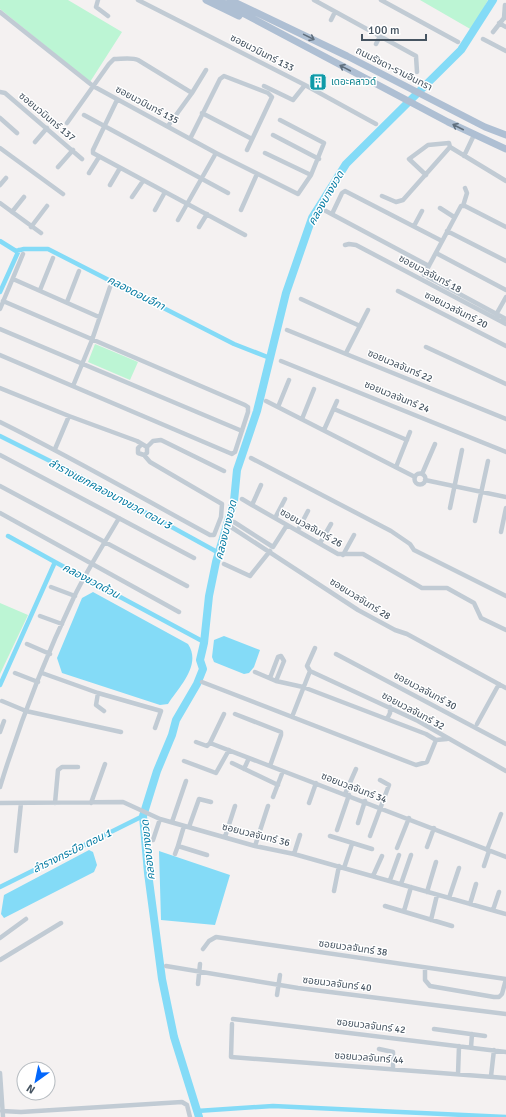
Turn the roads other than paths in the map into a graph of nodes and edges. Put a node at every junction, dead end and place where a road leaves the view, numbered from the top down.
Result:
1 (98, 0) edge
2 (138, 0) edge
3 (206, 0) edge
4 (218, 0) edge
5 (230, 0) edge
6 (240, 0) edge
7 (314, 0) edge
8 (381, 0) edge
9 (505, 5) edge
10 (0, 12) edge
11 (335, 12) junction
12 (108, 16) dead end
13 (505, 18) edge
14 (274, 20) junction
15 (330, 20) dead end
16 (499, 23) junction
17 (506, 27) edge
18 (276, 32) junction
19 (493, 32) dead end
20 (380, 36) junction
21 (484, 39) dead end
22 (458, 42) dead end
23 (376, 44) dead end
24 (506, 51) edge
25 (206, 70) dead end
26 (417, 72) dead end
27 (304, 85) junction
28 (93, 86) junction
29 (264, 86) dead end
30 (0, 92) edge
31 (192, 93) junction
32 (117, 100) junction
33 (202, 113) junction
34 (84, 115) dead end
35 (0, 118) edge
36 (280, 120) dead end
37 (67, 123) dead end
38 (376, 124) dead end
39 (168, 126) junction
40 (105, 127) junction
41 (47, 128) junction
42 (16, 133) dead end
43 (272, 135) dead end
44 (474, 135) junction
45 (506, 135) edge
46 (190, 139) junction
47 (252, 139) junction
48 (35, 142) dead end
49 (450, 147) junction
50 (0, 148) edge
51 (506, 148) edge
52 (73, 150) junction
53 (247, 150) dead end
54 (216, 153) junction
55 (265, 153) dead end
56 (99, 156) junction
57 (464, 156) junction
58 (82, 159) dead end
59 (319, 159) junction
60 (58, 167) dead end
61 (120, 168) junction
62 (89, 173) dead end
63 (256, 174) junction
64 (426, 174) junction
65 (311, 175) junction
66 (6, 178) dead end
67 (202, 178) junction
68 (142, 180) junction
69 (506, 182) edge
70 (0, 185) edge
71 (110, 185) dead end
72 (465, 188) dead end
73 (165, 192) junction
74 (228, 193) dead end
75 (63, 194) dead end
76 (382, 196) dead end
77 (24, 197) dead end
78 (132, 197) dead end
79 (0, 203) edge
80 (187, 204) junction
81 (47, 206) dead end
82 (463, 206) junction
83 (440, 208) dead end
84 (155, 210) dead end
85 (241, 210) dead end
86 (324, 210) dead end
87 (422, 211) dead end
88 (12, 212) junction
89 (207, 214) junction
90 (332, 214) junction
91 (454, 217) junction
92 (178, 220) dead end
93 (414, 226) junction
94 (31, 227) junction
95 (199, 228) dead end
96 (506, 228) edge
97 (447, 231) junction
98 (40, 233) dead end
99 (245, 235) dead end
100 (442, 241) junction
101 (345, 246) dead end
102 (436, 253) junction
103 (23, 254) dead end
104 (53, 258) dead end
105 (506, 261) edge
106 (429, 266) junction
107 (79, 271) dead end
108 (13, 279) junction
109 (110, 287) dead end
110 (40, 290) junction
111 (506, 290) edge
112 (398, 291) dead end
113 (506, 297) edge
114 (301, 299) dead end
115 (3, 301) junction
116 (67, 302) junction
117 (469, 302) junction
118 (0, 309) edge
119 (368, 310) dead end
120 (497, 314) junction
121 (99, 317) junction
122 (506, 319) edge
123 (506, 324) edge
124 (360, 326) junction
125 (0, 329) edge
126 (288, 330) dead end
127 (92, 340) junction
128 (506, 346) edge
129 (426, 347) dead end
130 (346, 353) junction
131 (0, 355) edge
132 (281, 360) dead end
133 (83, 364) junction
134 (289, 380) dead end
135 (506, 384) edge
136 (73, 386) junction
137 (0, 388) edge
138 (314, 389) dead end
139 (266, 401) dead end
140 (337, 401) dead end
141 (278, 407) junction
142 (334, 409) junction
143 (70, 416) junction
144 (302, 419) junction
145 (506, 419) edge
146 (0, 422) edge
147 (324, 430) junction
148 (242, 431) junction
149 (410, 432) dead end
150 (407, 440) junction
151 (434, 444) dead end
152 (141, 445) junction
153 (147, 447) junction
154 (55, 449) junction
155 (462, 450) dead end
156 (506, 452) edge
157 (144, 455) junction
158 (0, 456) edge
159 (251, 458) dead end
160 (488, 461) dead end
161 (396, 467) junction
162 (224, 471) dead end
163 (422, 474) junction
164 (415, 477) junction
165 (425, 480) junction
166 (261, 485) dead end
167 (0, 486) edge
168 (454, 486) junction
169 (481, 492) junction
170 (506, 497) edge
171 (285, 498) dead end
172 (242, 499) dead end
173 (252, 505) junction
174 (450, 508) dead end
175 (506, 508) edge
176 (308, 511) dead end
177 (0, 513) edge
178 (118, 518) junction
179 (275, 518) junction
180 (475, 521) dead end
181 (234, 522) dead end
182 (331, 524) dead end
183 (287, 525) junction
184 (231, 527) dead end
185 (298, 530) junction
186 (501, 532) dead end
187 (354, 536) dead end
188 (105, 542) junction
189 (320, 543) junction
190 (270, 552) junction
191 (343, 555) junction
192 (194, 558) dead end
193 (224, 564) dead end
194 (92, 565) junction
195 (187, 586) dead end
196 (51, 587) dead end
197 (75, 596) junction
198 (506, 596) edge
199 (179, 612) dead end
200 (40, 616) dead end
201 (62, 624) junction
202 (506, 630) edge
203 (27, 644) dead end
204 (315, 648) dead end
205 (50, 654) junction
206 (336, 654) dead end
207 (310, 671) junction
208 (255, 672) dead end
209 (15, 673) dead end
210 (42, 673) junction
211 (270, 678) junction
212 (276, 680) junction
213 (38, 682) junction
214 (202, 682) dead end
215 (499, 684) junction
216 (303, 688) junction
217 (506, 688) edge
218 (98, 693) junction
219 (2, 701) dead end
220 (390, 708) junction
221 (26, 711) junction
222 (104, 711) dead end
223 (224, 714) dead end
224 (235, 714) dead end
225 (292, 717) junction
226 (387, 719) junction
227 (4, 721) dead end
228 (477, 724) dead end
229 (155, 728) dead end
230 (0, 732) edge
231 (121, 732) dead end
232 (447, 739) junction
233 (436, 740) junction
234 (196, 742) dead end
235 (210, 743) junction
236 (506, 744) edge
237 (229, 750) junction
238 (249, 758) junction
239 (184, 761) dead end
240 (232, 763) dead end
241 (105, 764) dead end
242 (270, 766) junction
243 (78, 767) dead end
244 (244, 769) junction
245 (356, 769) dead end
246 (283, 771) junction
247 (506, 771) edge
248 (380, 780) dead end
249 (186, 781) dead end
250 (316, 783) junction
251 (278, 785) junction
252 (0, 787) edge
253 (347, 795) junction
254 (273, 797) dead end
255 (365, 801) junction
256 (211, 802) dead end
257 (0, 803) edge
258 (20, 803) junction
259 (55, 803) junction
260 (91, 803) junction
261 (309, 803) dead end
262 (235, 806) dead end
263 (268, 806) dead end
264 (380, 807) junction
265 (501, 814) dead end
266 (408, 818) junction
267 (160, 819) junction
268 (172, 822) junction
269 (358, 823) dead end
270 (186, 826) junction
271 (434, 828) junction
272 (337, 830) dead end
273 (300, 835) dead end
274 (330, 836) dead end
275 (370, 836) dead end
276 (225, 838) junction
277 (153, 840) dead end
278 (352, 844) junction
279 (178, 846) junction
280 (255, 846) junction
281 (427, 847) dead end
282 (397, 848) dead end
283 (372, 849) dead end
284 (16, 851) dead end
285 (488, 851) junction
286 (175, 854) dead end
287 (294, 854) junction
288 (206, 855) dead end
289 (399, 855) dead end
290 (411, 855) dead end
291 (382, 856) dead end
292 (506, 857) edge
293 (436, 862) dead end
294 (339, 866) junction
295 (484, 866) dead end
296 (344, 868) junction
297 (459, 868) dead end
298 (373, 876) junction
299 (390, 880) junction
300 (401, 884) junction
301 (476, 884) dead end
302 (411, 887) junction
303 (334, 891) dead end
304 (427, 892) junction
305 (499, 892) dead end
306 (437, 895) junction
307 (449, 898) junction
308 (470, 904) junction
309 (385, 906) dead end
310 (493, 910) junction
311 (404, 911) junction
312 (506, 914) edge
313 (26, 919) dead end
314 (431, 920) junction
315 (61, 923) dead end
316 (452, 926) dead end
317 (0, 938) edge
318 (202, 949) dead end
319 (0, 960) edge
320 (200, 964) dead end
321 (166, 966) dead end
322 (425, 968) junction
323 (200, 972) junction
324 (280, 975) dead end
325 (506, 979) edge
326 (198, 984) dead end
327 (278, 985) junction
328 (277, 995) dead end
329 (506, 1014) edge
330 (434, 1029) dead end
331 (472, 1034) junction
332 (485, 1036) dead end
333 (459, 1046) junction
334 (471, 1047) junction
335 (379, 1049) dead end
336 (494, 1050) junction
337 (506, 1052) edge
338 (231, 1057) joint
339 (393, 1069) junction
340 (0, 1073) edge
341 (458, 1074) junction
342 (491, 1076) junction
343 (506, 1078) edge
344 (2, 1111) junction
345 (21, 1114) edge
346 (3, 1117) edge
347 (190, 1117) edge

1 - 12 street
2 - 27 street, ซอยนวมินทร์ 133
3 - 18 main road
4 - 18 main road
5 - 14 main road, ถนนรัชดา-รามอินทรา
6 - 14 main road, ถนนรัชดา-รามอินทรา
7 - 11 street
8 - 22 street
9 - 13 street
10 - 28 street, ซอยนวมินทร์ 135
11 - 15 street
11 - 20 street
13 - 16 street
14 -> 45 main road, ถนนรัชดา-รามอินทรา
16 - 17 street
16 - 19 street
44 -> 18 main road
20 - 23 street
20 - 26 street
21 - 24 street
25 - 31 street
27 - 29 street
27 - 38 street, ซอยนวมินทร์ 133
28 - 31 street
28 - 32 street, ซอยนวมินทร์ 135
28 - 37 street
30 - 41 street, ซอยนวมินทร์ 137
31 - 39 street
32 - 39 street, ซอยนวมินทร์ 135
32 - 40 street
33 - 46 street
33 - 47 street
33 - 47 street
34 - 40 street
35 - 42 street
36 - 59 street
39 - 46 street, ซอยนวมินทร์ 135
40 - 56 street
40 - 67 street
41 - 48 street
41 - 52 street, ซอยนวมินทร์ 137
43 - 59 street
44 - 51 main road
44 - 57 street
46 - 54 street, ซอยนวมินทร์ 135
47 - 53 street
49 - 57 street
49 - 64 street
49 - 64 street
50 - 75 street
52 - 58 street, ซอยนวมินทร์ 137
52 - 60 street
54 - 63 street, ซอยนวมินทร์ 135
54 - 67 street
55 - 65 street
56 - 61 street
56 - 62 street
57 - 69 street
59 - 65 street
61 - 68 street
61 - 71 street
63 - 65 street, ซอยนวมินทร์ 135
63 - 85 street
64 - 76 street
66 - 70 street
67 - 74 street
67 - 80 street
68 - 73 street
68 - 78 street
72 - 82 street
73 - 80 street
73 - 84 street
77 - 88 street
79 - 88 street
80 - 89 street
80 - 92 street
81 - 94 street
82 - 91 street
82 - 96 street
83 - 91 street
86 - 90 street
87 - 93 street
88 - 94 street
89 - 95 street
89 - 99 street
90 - 93 street
90 - 106 street
91 - 97 street
93 - 100 street
94 - 98 street
97 - 100 street
97 - 105 street
100 - 102 street
101 - 117 street, ซอยนวลจันทร์ 18
102 - 106 street
102 - 111 street
103 - 108 street
104 - 110 street
106 - 117 street
107 - 116 street
108 - 110 street
108 - 115 street
109 - 121 street
110 - 116 street
112 - 128 street, ซอยนวลจันทร์ 20
113 - 120 street
114 - 124 street
115 - 118 street
115 - 127 street
116 - 121 street
117 - 120 street
117 - 123 street, ซอยนวลจันทร์ 18
119 - 124 street
120 - 122 street
121 - 127 street
124 - 130 street
125 - 133 street
126 - 130 street, ซอยนวลจันทร์ 22
127 - 133 street
127 - 148 street
129 - 135 street
130 - 145 street, ซอยนวลจันทร์ 22
131 - 136 street
132 - 156 street, ซอยนวลจันทร์ 24
133 - 136 street
133 - 148 street
134 - 141 street
136 - 148 street
137 - 143 street
138 - 144 street
139 - 141 street
140 - 142 street
141 - 144 street
142 - 147 street
142 - 150 street
143 - 152 street
143 - 154 street
144 - 147 street
146 - 154 street
147 - 161 street
149 - 150 street
150 - 161 street
151 - 163 street
152 - 153 street
152 - 157 street
153 - 157 street
153 - 162 street
154 - 157 street
155 - 168 street
158 - 178 street
159 - 198 street
160 - 169 street
161 - 164 street
163 - 164 street
163 - 165 street
164 - 165 street
165 - 168 street
166 - 173 street
167 - 188 street
168 - 169 street
168 - 174 street
169 - 170 street
169 - 180 street
171 - 179 street
172 - 173 street, ซอยนวลจันทร์ 26
173 - 179 street, ซอยนวลจันทร์ 26
175 - 186 street
176 - 185 street
177 - 194 street
178 - 188 street
178 - 192 street
179 - 183 street, ซอยนวลจันทร์ 26
181 - 183 street
182 - 189 street
183 - 185 street, ซอยนวลจันทร์ 26
184 - 190 street, ซอยนวลจันทร์ 28
185 - 189 street, ซอยนวลจันทร์ 26
187 - 191 street
188 - 194 street
188 - 195 street
189 - 191 street, ซอยนวลจันทร์ 26
190 - 193 street
190 - 215 street, ซอยนวลจันทร์ 28
191 - 202 street, ซอยนวลจันทร์ 26
194 - 197 street
194 - 199 street
196 - 197 street
197 - 201 street
200 - 201 street
201 - 205 street
203 - 205 street
204 - 207 street
205 - 210 street
206 - 236 street, ซอยนวลจันทร์ 30
207 - 216 street
207 - 220 street, ซอยนวลจันทร์ 32
208 - 211 street
209 - 213 street
210 - 213 street
210 - 218 street
211 - 212 street
211 - 212 street
212 - 216 street
213 - 221 street
214 - 225 street
215 - 217 street, ซอยนวลจันทร์ 28
215 - 228 street
216 - 225 street
216 - 226 street
218 - 222 street
218 - 229 street
219 - 221 street
220 - 226 street
220 - 232 street, ซอยนวลจันทร์ 32
221 - 231 street
221 - 252 street
223 - 235 street
224 - 242 street
225 - 233 street
226 - 233 street
227 - 230 street
232 - 233 street
232 - 247 street, ซอยนวลจันทร์ 32
234 - 235 street, ซอยนวลจันทร์ 34
235 - 237 street, ซอยนวลจันทร์ 34
237 - 238 street, ซอยนวลจันทร์ 34
237 - 239 street
238 - 242 street, ซอยนวลจันทร์ 34
238 - 244 street
240 - 244 street
241 - 260 street
242 - 246 street, ซอยนวลจันทร์ 34
243 - 259 street
244 - 251 street
245 - 253 street
246 - 250 street, ซอยนวลจันทร์ 34
246 - 251 street
248 - 264 street
249 - 268 street
250 - 253 street, ซอยนวลจันทร์ 34
250 - 261 street
251 - 254 street
253 - 255 street, ซอยนวลจันทร์ 34
253 - 272 street
255 - 264 street, ซอยนวลจันทร์ 34
255 - 269 street
256 - 270 street
257 - 258 street, ซอยนวลจันทร์ 36
258 - 259 street, ซอยนวลจันทร์ 36
258 - 284 street
259 - 260 street, ซอยนวลจันทร์ 36
260 - 267 street, ซอยนวลจันทร์ 36
262 - 276 street
263 - 280 street
264 - 266 street, ซอยนวลจันทร์ 34
264 - 275 street
265 - 285 street
266 - 271 street, ซอยนวลจันทร์ 34
266 - 282 street
267 - 268 street, ซอยนวลจันทร์ 36
267 - 277 street
268 - 270 street, ซอยนวลจันทร์ 36
270 - 276 street, ซอยนวลจันทร์ 36
270 - 279 street
271 - 281 street
271 - 285 street, ซอยนวลจันทร์ 34
273 - 287 street
274 - 278 street
276 - 280 street, ซอยนวลจันทร์ 36
278 - 283 street
278 - 296 street
279 - 286 street
279 - 288 street
280 - 287 street, ซอยนวลจันทร์ 36
285 - 292 street, ซอยนวลจันทร์ 34
285 - 295 street
287 - 294 street, ซอยนวลจันทร์ 36
289 - 299 street
290 - 300 street
291 - 298 street
293 - 304 street
294 - 296 street, ซอยนวลจันทร์ 36
294 - 303 street
296 - 298 street, ซอยนวลจันทร์ 36
297 - 307 street
298 - 299 street, ซอยนวลจันทร์ 36
299 - 300 street, ซอยนวลจันทร์ 36
300 - 302 street, ซอยนวลจันทร์ 36
301 - 308 street
302 - 304 street, ซอยนวลจันทร์ 36
302 - 311 street
304 - 306 street, ซอยนวลจันทร์ 36
305 - 310 street
306 - 307 street, ซอยนวลจันทร์ 36
306 - 314 street
307 - 308 street, ซอยนวลจันทร์ 36
308 - 310 street, ซอยนวลจันทร์ 36
309 - 311 street
310 - 312 street, ซอยนวลจันทร์ 36
311 - 314 street
313 - 317 street
314 - 316 street
315 - 319 street
318 - 322 street, ซอยนวลจันทร์ 38
320 - 323 street
321 - 323 street, ซอยนวลจันทร์ 40
322 - 325 street, ซอยนวลจันทร์ 38
322 - 325 street
323 - 326 street
323 - 327 street, ซอยนวลจันทร์ 40
324 - 327 street
327 - 328 street
327 - 329 street, ซอยนวลจันทร์ 40
330 - 331 street
331 - 332 street
331 - 334 street
333 - 334 street, ซอยนวลจันทร์ 42
333 - 338 street, ซอยนวลจันทร์ 42
333 - 341 street
334 - 336 street, ซอยนวลจันทร์ 42
335 - 339 street
336 - 337 street, ซอยนวลจันทร์ 42
336 - 342 street
338 - 339 street, ซอยนวลจันทร์ 44
339 - 341 street, ซอยนวลจันทร์ 44
340 - 344 street
341 - 342 street, ซอยนวลจันทร์ 44
342 - 343 street, ซอยนวลจันทร์ 44
344 - 345 street
344 - 346 street
345 - 347 street

